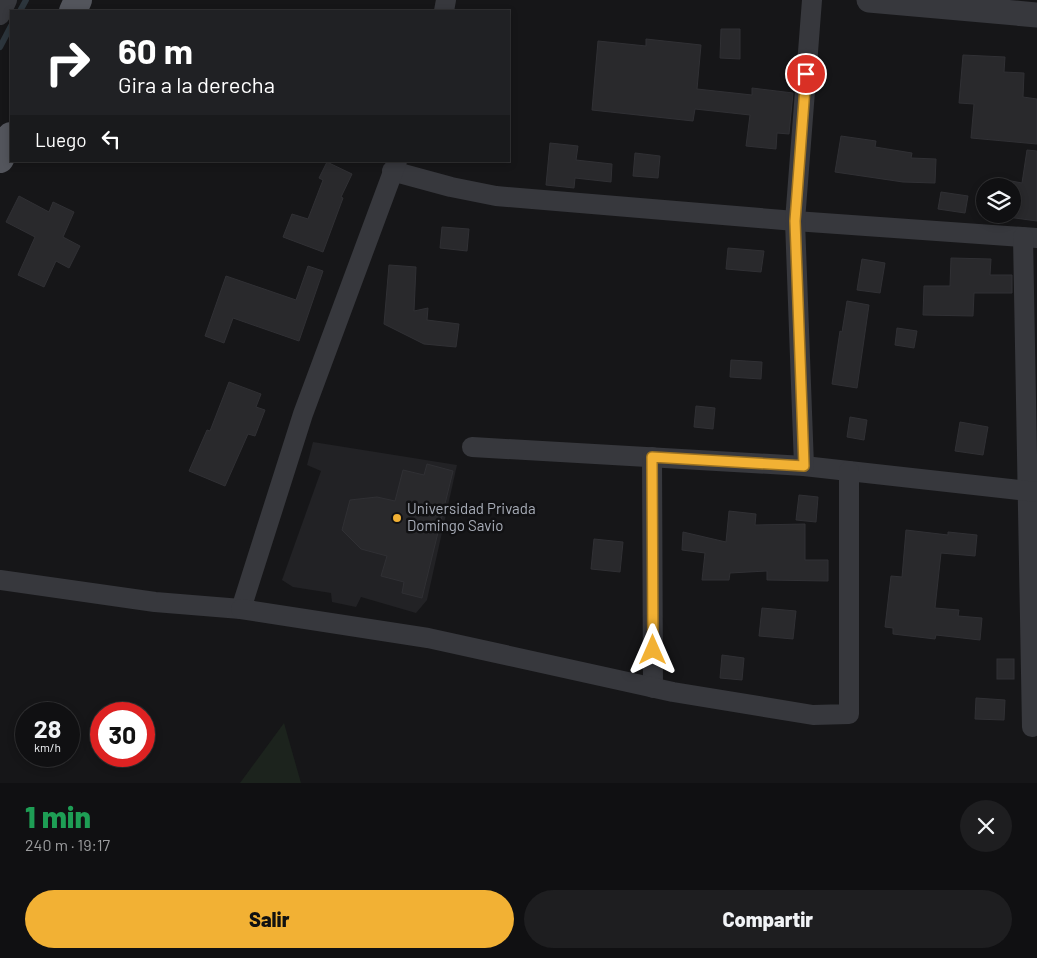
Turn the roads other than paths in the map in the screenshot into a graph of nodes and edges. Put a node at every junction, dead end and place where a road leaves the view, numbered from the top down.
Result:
1 (7, 0) edge
2 (812, 0) edge
3 (869, 0) edge
4 (0, 14) edge
5 (1037, 15) edge
6 (10, 138) edge
7 (0, 159) edge
8 (394, 166) edge
9 (795, 221) junction
10 (1030, 238) edge
11 (472, 447) dead end
12 (652, 457) junction
13 (804, 466) junction
14 (850, 471) junction
15 (1032, 492) edge
16 (0, 580) edge
17 (241, 609) junction
18 (653, 688) junction
19 (1032, 727) dead end

1 - 4 street
2 - 9 street
3 - 5 street
6 - 7 main road
8 - 9 street
8 - 17 street
9 - 10 street
9 - 13 street
10 - 15 street
11 - 12 street
12 - 13 street
12 - 18 street
13 - 14 street
14 - 15 street
14 - 18 street
15 - 19 street
16 - 17 street
17 - 18 street

